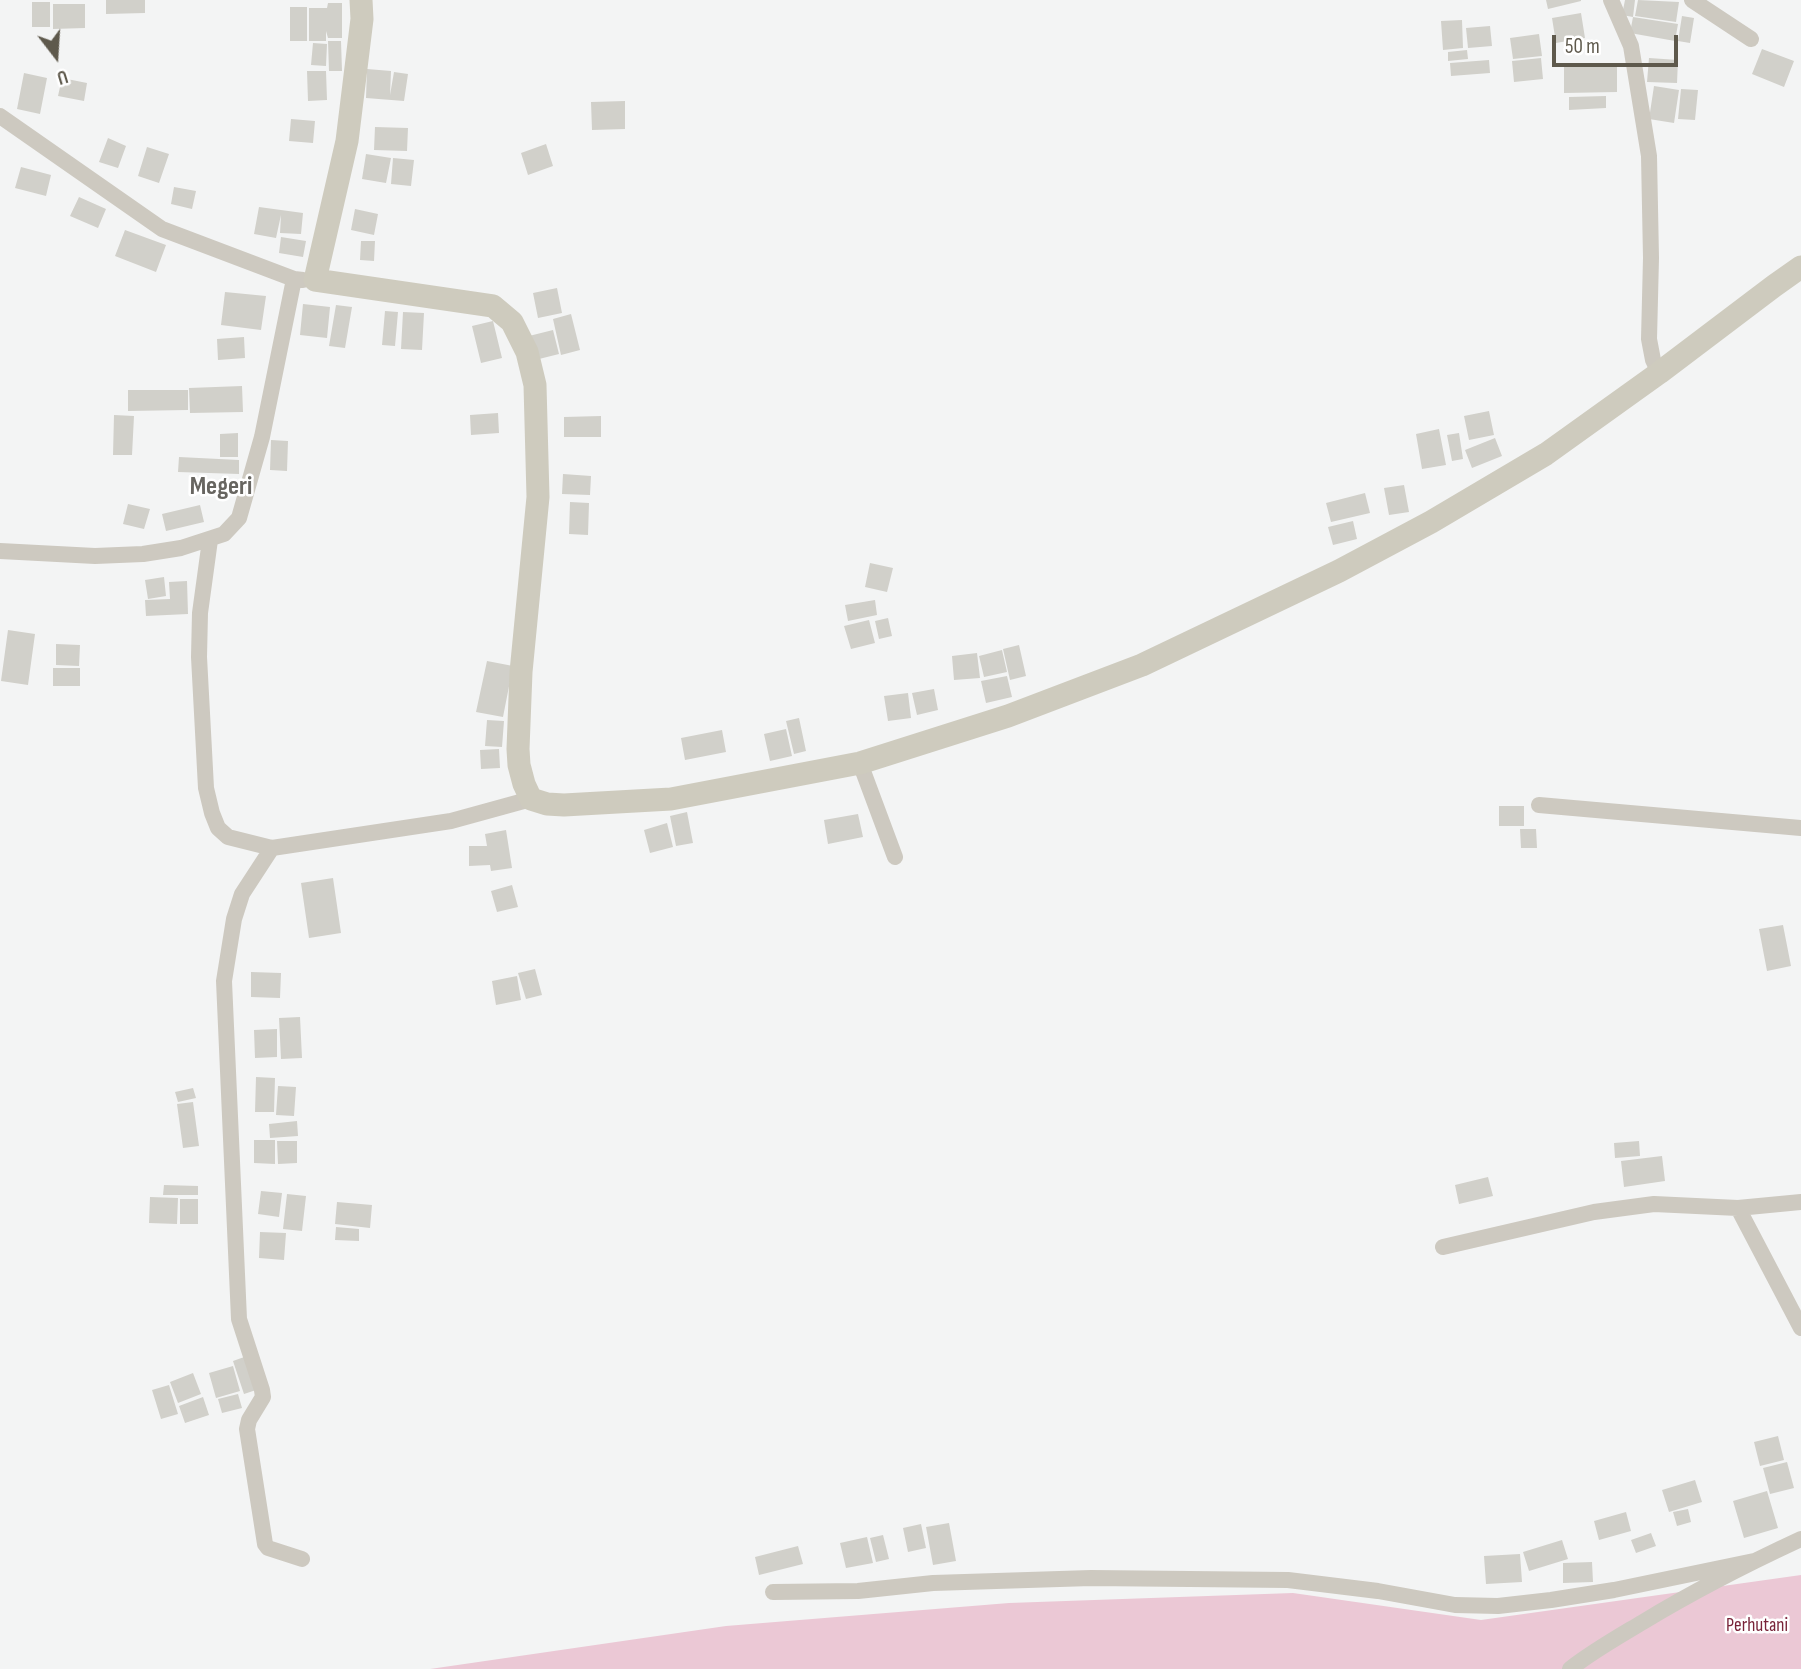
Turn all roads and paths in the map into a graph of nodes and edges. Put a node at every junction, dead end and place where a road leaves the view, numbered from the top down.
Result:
1 (361, 0) edge
2 (1611, 0) edge
3 (1692, 0) edge
4 (1751, 39) dead end
5 (0, 116) edge
6 (1801, 267) edge
7 (304, 280) junction
8 (1659, 373) junction
9 (210, 540) junction
10 (0, 551) edge
11 (860, 763) junction
12 (531, 799) junction
13 (1539, 805) dead end
14 (1801, 828) edge
15 (272, 848) junction
16 (895, 857) dead end
17 (1801, 1202) edge
18 (1738, 1208) junction
19 (1443, 1247) dead end
20 (1801, 1328) edge
21 (1801, 1539) edge
22 (302, 1559) dead end
23 (1754, 1561) junction
24 (773, 1591) dead end
25 (1570, 1669) edge

1 - 7 street
2 - 8 street
3 - 4 street
5 - 7 street
6 - 8 street
7 - 9 street
7 - 12 street
8 - 11 street
9 - 10 street
9 - 15 street
11 - 12 street
11 - 16 street
12 - 15 street
13 - 14 street
15 - 22 street
17 - 18 street
18 - 19 street
18 - 20 street
21 - 23 street
23 - 24 street
23 - 25 street

